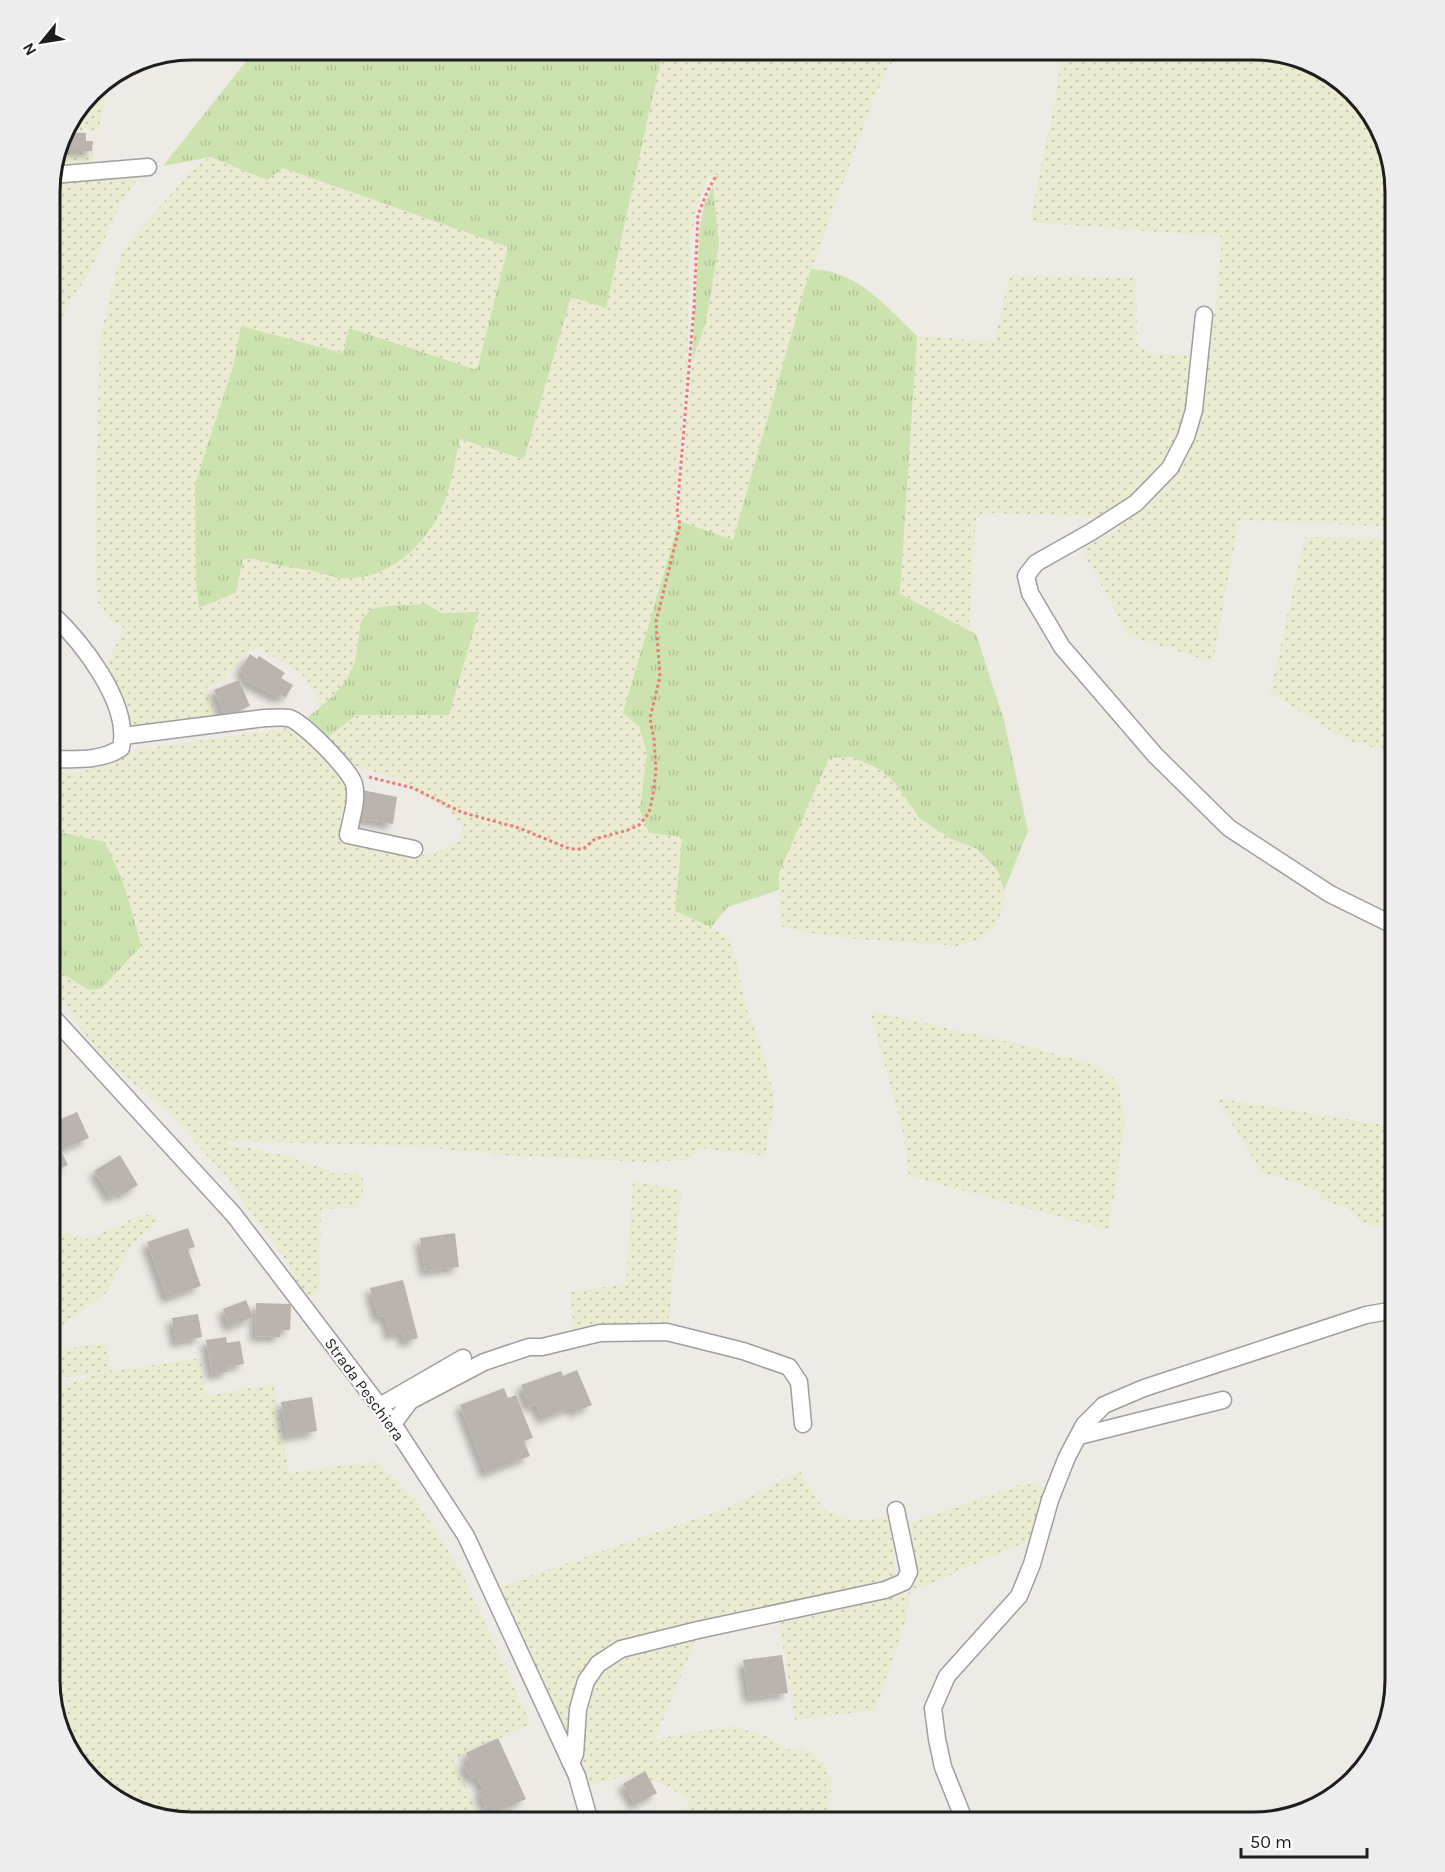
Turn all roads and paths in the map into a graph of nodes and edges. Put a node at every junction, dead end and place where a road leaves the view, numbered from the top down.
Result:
1 (148, 167) dead end
2 (62, 174) edge
3 (717, 174) dead end
4 (1204, 315) dead end
5 (60, 623) edge
6 (123, 736) junction
7 (60, 759) edge
8 (344, 770) junction
9 (414, 849) dead end
10 (1385, 921) edge
11 (60, 1025) edge
12 (1385, 1312) edge
13 (463, 1358) dead end
14 (1223, 1400) dead end
15 (380, 1406) junction
16 (393, 1424) junction
17 (803, 1425) dead end
18 (1078, 1436) junction
19 (896, 1510) dead end
20 (571, 1762) junction
21 (587, 1812) edge
22 (961, 1812) edge

1 - 2 street
3 - 8 path
4 - 10 street
5 - 6 street
6 - 7 street
6 - 8 street
8 - 9 street
11 - 15 street, Strada Peschiera
12 - 18 street
13 - 15 street
14 - 18 street
15 - 16 street, Strada Peschiera
16 - 17 street
16 - 20 street, Strada Peschiera
18 - 22 street
19 - 20 street
20 - 21 street, Strada Peschiera

